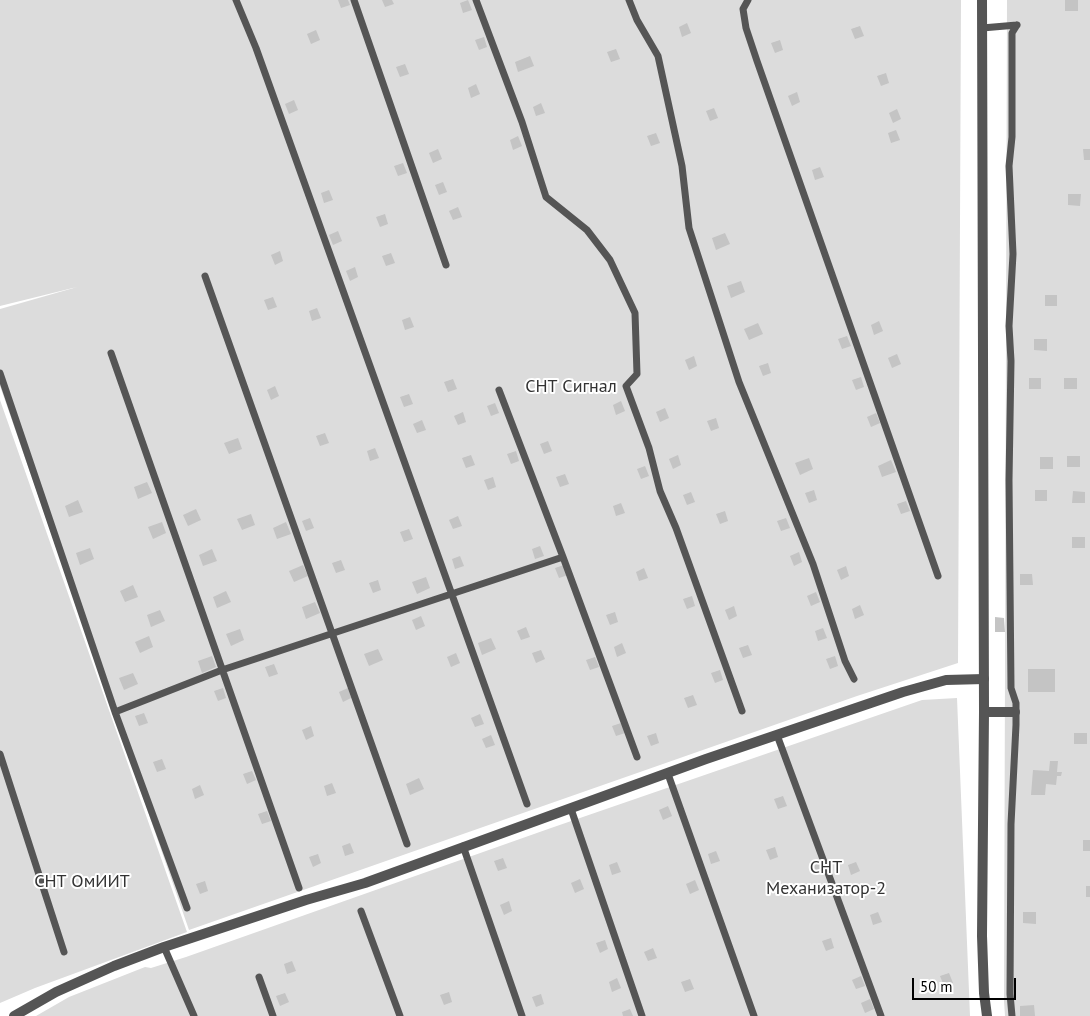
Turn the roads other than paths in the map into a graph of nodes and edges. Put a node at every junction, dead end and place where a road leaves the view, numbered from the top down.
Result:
1 (236, 0) edge
2 (354, 0) edge
3 (476, 0) edge
4 (629, 0) edge
5 (748, 0) edge
6 (982, 0) edge
7 (982, 28) junction
8 (446, 265) dead end
9 (204, 276) dead end
10 (111, 353) dead end
11 (0, 373) edge
12 (499, 390) dead end
13 (563, 558) junction
14 (938, 576) dead end
15 (452, 594) junction
16 (332, 633) junction
17 (222, 670) junction
18 (854, 679) dead end
19 (984, 679) junction
20 (742, 711) dead end
21 (115, 712) junction
22 (984, 712) junction
23 (1015, 712) junction
24 (776, 735) junction
25 (0, 754) edge
26 (636, 758) dead end
27 (668, 774) junction
28 (527, 804) dead end
29 (571, 809) junction
30 (407, 844) dead end
31 (463, 846) junction
32 (299, 888) dead end
33 (187, 908) dead end
34 (361, 911) dead end
35 (164, 947) junction
36 (64, 952) dead end
37 (259, 977) dead end
38 (14, 1016) edge
39 (194, 1016) edge
40 (273, 1016) edge
41 (400, 1016) edge
42 (522, 1016) edge
43 (642, 1016) edge
44 (754, 1016) edge
45 (881, 1016) edge
46 (987, 1016) edge
47 (1012, 1016) edge

1 - 15 lane
2 - 8 lane
3 - 20 lane
4 - 18 lane
5 - 14 lane
6 - 7 street
7 - 19 street
7 - 23 lane
9 - 16 lane
10 - 17 lane
11 - 21 lane
12 - 13 lane
13 - 15 lane
13 - 26 lane
15 - 16 lane
15 - 28 lane
16 - 17 lane
16 - 30 lane
17 - 21 lane
17 - 32 lane
19 - 22 street
19 - 24 street
21 - 33 lane
22 - 23 street
22 - 46 street
23 - 47 lane
24 - 27 street
24 - 45 lane
25 - 36 lane
27 - 29 street
27 - 44 lane
29 - 31 street
29 - 43 lane
31 - 35 street
31 - 42 lane
34 - 41 lane
35 - 38 street
35 - 39 lane
37 - 40 lane

